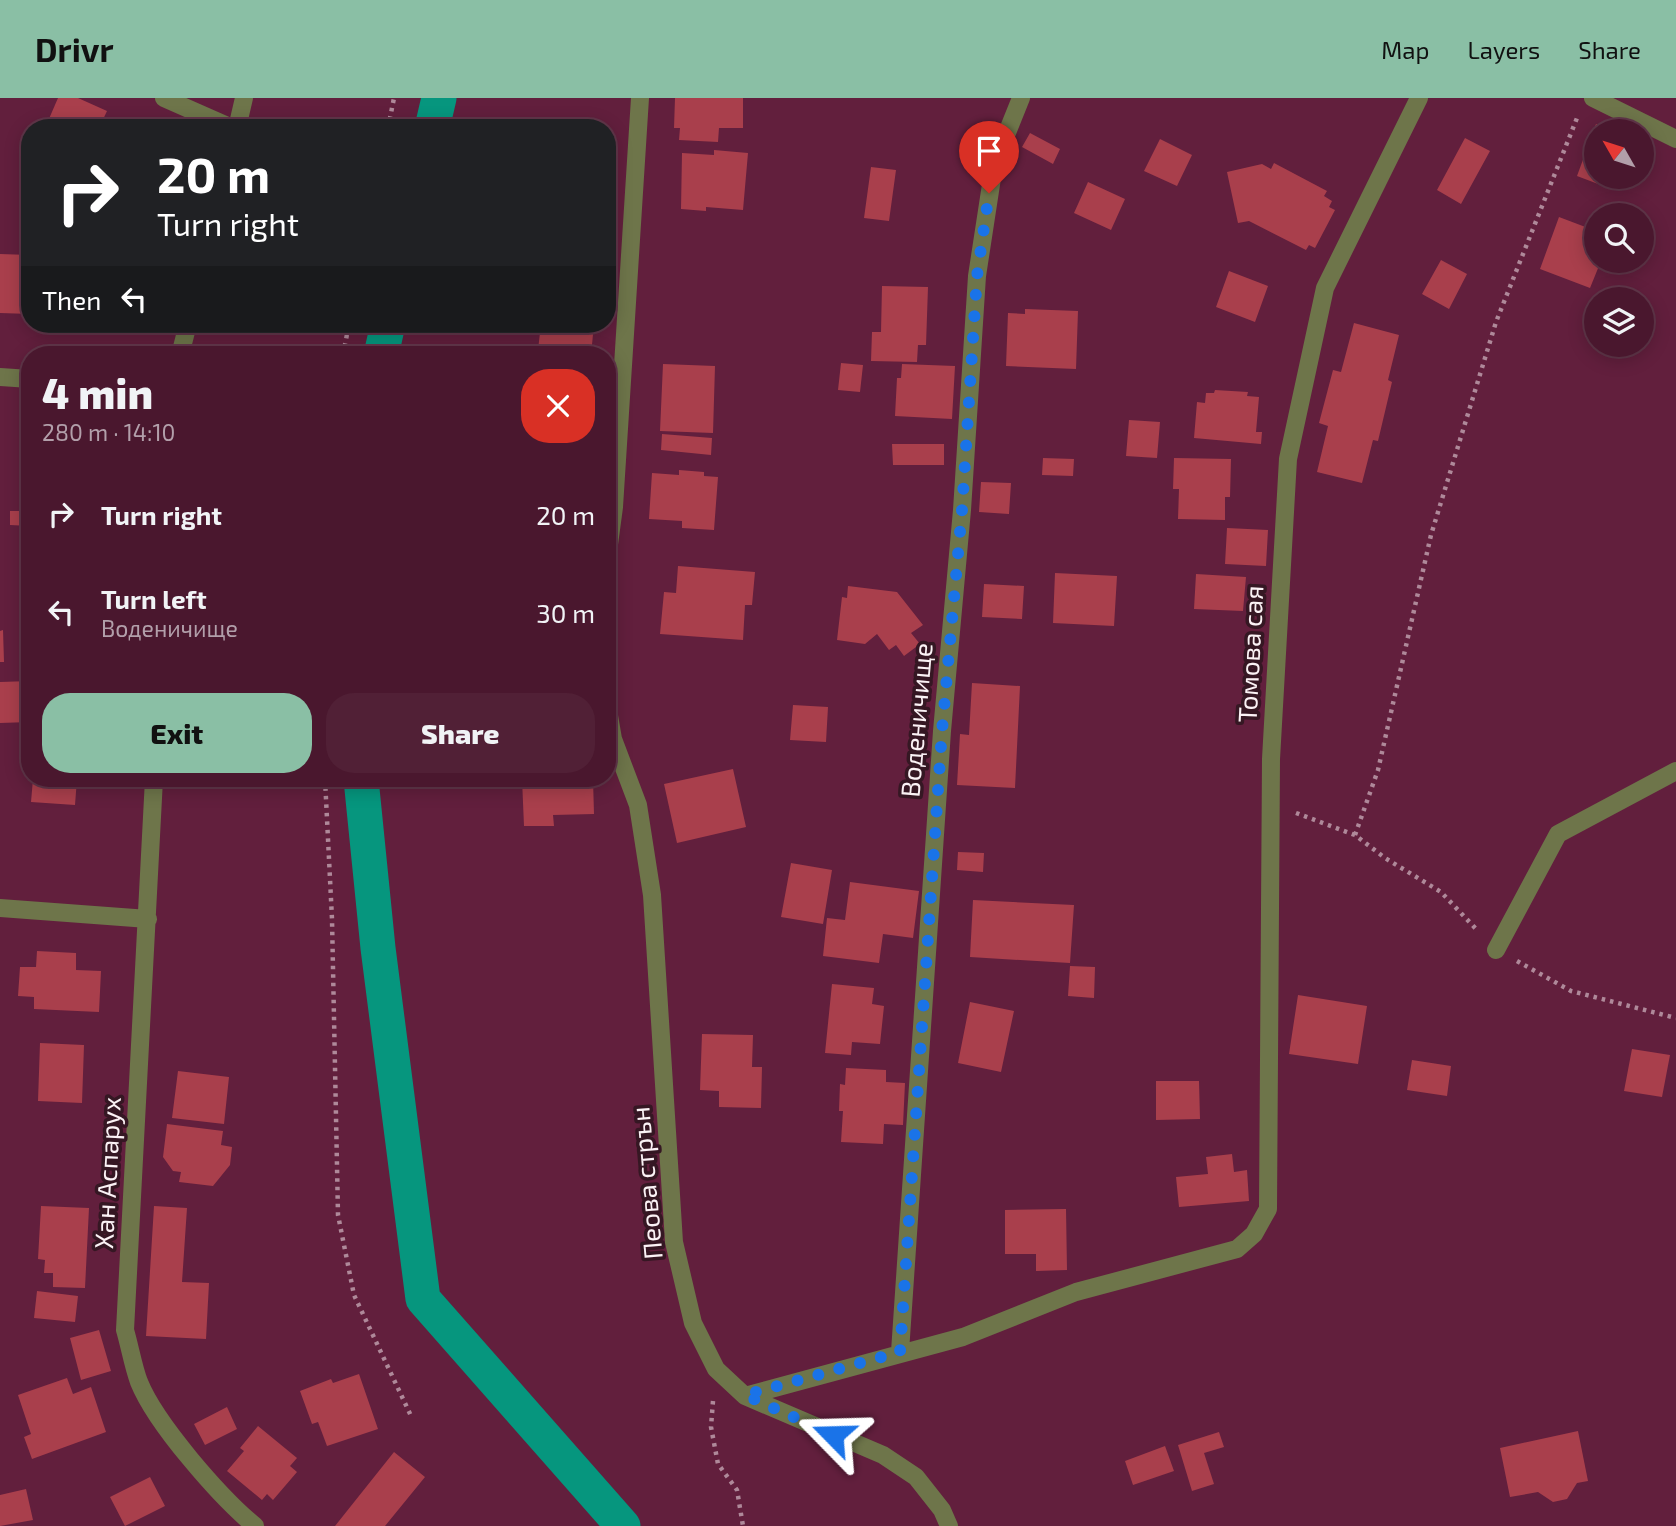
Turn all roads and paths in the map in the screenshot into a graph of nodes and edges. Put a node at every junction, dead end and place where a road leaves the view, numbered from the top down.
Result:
1 (164, 98) edge
2 (244, 98) edge
3 (394, 98) edge
4 (640, 98) edge
5 (1021, 98) edge
6 (1419, 98) edge
7 (1587, 104) edge
8 (213, 119) edge
9 (237, 119) edge
10 (390, 119) edge
11 (1676, 139) edge
12 (0, 377) edge
13 (21, 378) edge
14 (616, 476) edge
15 (616, 747) edge
16 (1676, 771) edge
17 (154, 787) edge
18 (325, 787) edge
19 (1292, 811) dead end
20 (1354, 835) junction
21 (0, 908) edge
22 (148, 919) junction
23 (1496, 950) junction
24 (1676, 1018) edge
25 (900, 1352) junction
26 (716, 1369) junction
27 (745, 1395) junction
28 (412, 1418) dead end
29 (255, 1526) edge
30 (743, 1526) edge
31 (949, 1526) edge

1 - 8 street
2 - 9 street
3 - 10 path
4 - 14 street
5 - 25 street, Воденичище
6 - 25 street, Томова сая
7 - 11 street
7 - 20 path
12 - 13 street
15 - 26 street, Пеова стрън
16 - 23 street
17 - 22 street, Хан Аспарух
18 - 28 path
19 - 20 path
20 - 23 path
21 - 22 street
22 - 29 street, Хан Аспарух
23 - 24 path
25 - 27 street
26 - 27 street, Пеова стрън
26 - 30 path
27 - 31 street, Пеова стрън

